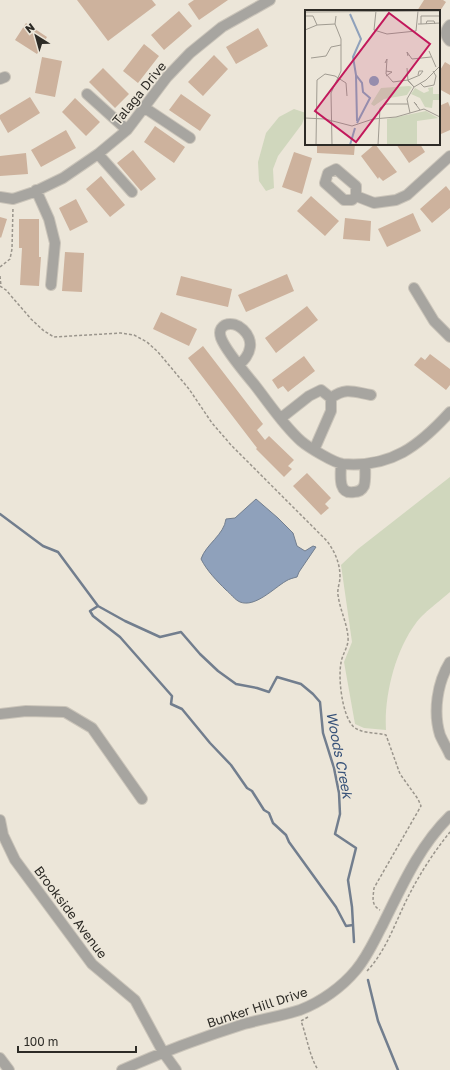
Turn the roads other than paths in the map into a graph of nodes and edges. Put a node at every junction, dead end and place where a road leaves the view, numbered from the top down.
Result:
1 (270, 0) edge
2 (450, 25) edge
3 (450, 41) edge
4 (87, 94) dead end
5 (145, 108) junction
6 (127, 130) junction
7 (190, 138) dead end
8 (98, 154) junction
9 (450, 156) edge
10 (36, 190) junction
11 (132, 192) dead end
12 (356, 196) dead end
13 (0, 197) edge
14 (51, 285) dead end
15 (414, 288) dead end
16 (450, 337) edge
17 (239, 365) dead end
18 (371, 395) dead end
19 (331, 398) junction
20 (450, 412) edge
21 (281, 418) junction
22 (314, 450) junction
23 (341, 464) junction
24 (365, 464) junction
25 (450, 662) edge
26 (0, 714) edge
27 (450, 755) edge
28 (142, 799) dead end
29 (450, 816) edge
30 (0, 820) edge
31 (163, 1052) junction
32 (0, 1058) edge
33 (9, 1070) edge
34 (122, 1070) edge
35 (176, 1070) edge

1 - 5 street, Talaga Drive
2 - 3 street
4 - 6 street
5 - 6 street, Talaga Drive
5 - 7 street
6 - 8 street, Talaga Drive
8 - 10 street, Talaga Drive
8 - 11 street
9 - 12 street
10 - 13 street, Talaga Drive
10 - 14 street
15 - 16 street
17 - 21 street
18 - 19 street
19 - 21 street
19 - 22 street
20 - 24 street
21 - 22 street
22 - 23 street
23 - 24 street
23 - 24 street
25 - 27 street
26 - 28 street
29 - 31 street, Bunker Hill Drive
30 - 31 street, Brookside Avenue
31 - 34 street, Bunker Hill Drive
31 - 35 street, Brookside Avenue
32 - 33 street

